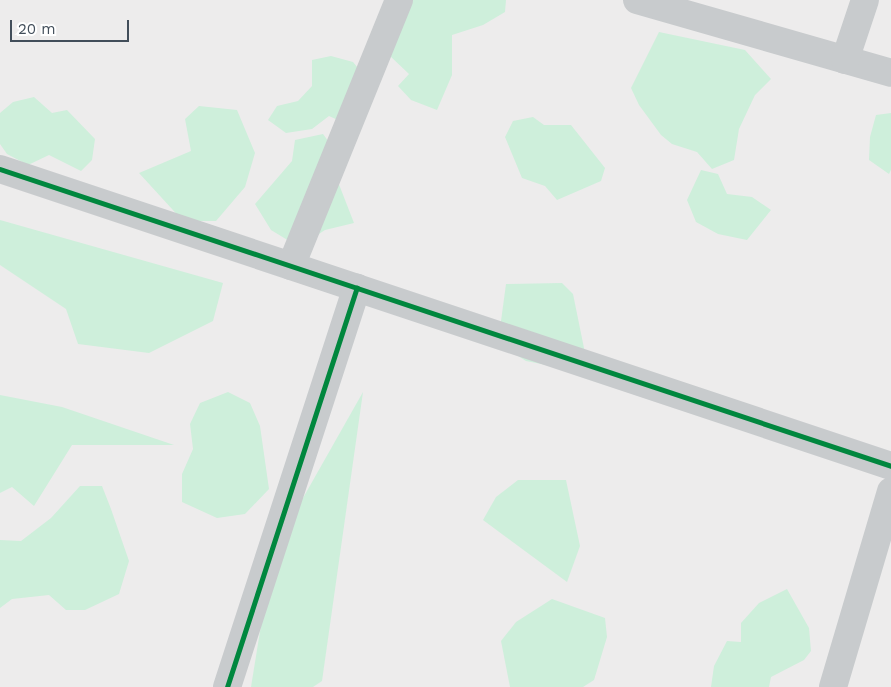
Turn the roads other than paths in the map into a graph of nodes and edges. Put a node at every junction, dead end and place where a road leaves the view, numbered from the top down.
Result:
1 (399, 0) edge
2 (637, 0) edge
3 (865, 0) edge
4 (845, 60) junction
5 (891, 73) edge
6 (0, 169) edge
7 (291, 266) junction
8 (358, 288) junction
9 (891, 466) edge
10 (891, 491) edge
11 (226, 687) edge
12 (833, 687) edge

1 - 7 street
2 - 4 street
3 - 4 street
4 - 5 street
6 - 7 street
7 - 8 street
8 - 9 street
8 - 11 street
10 - 12 street

